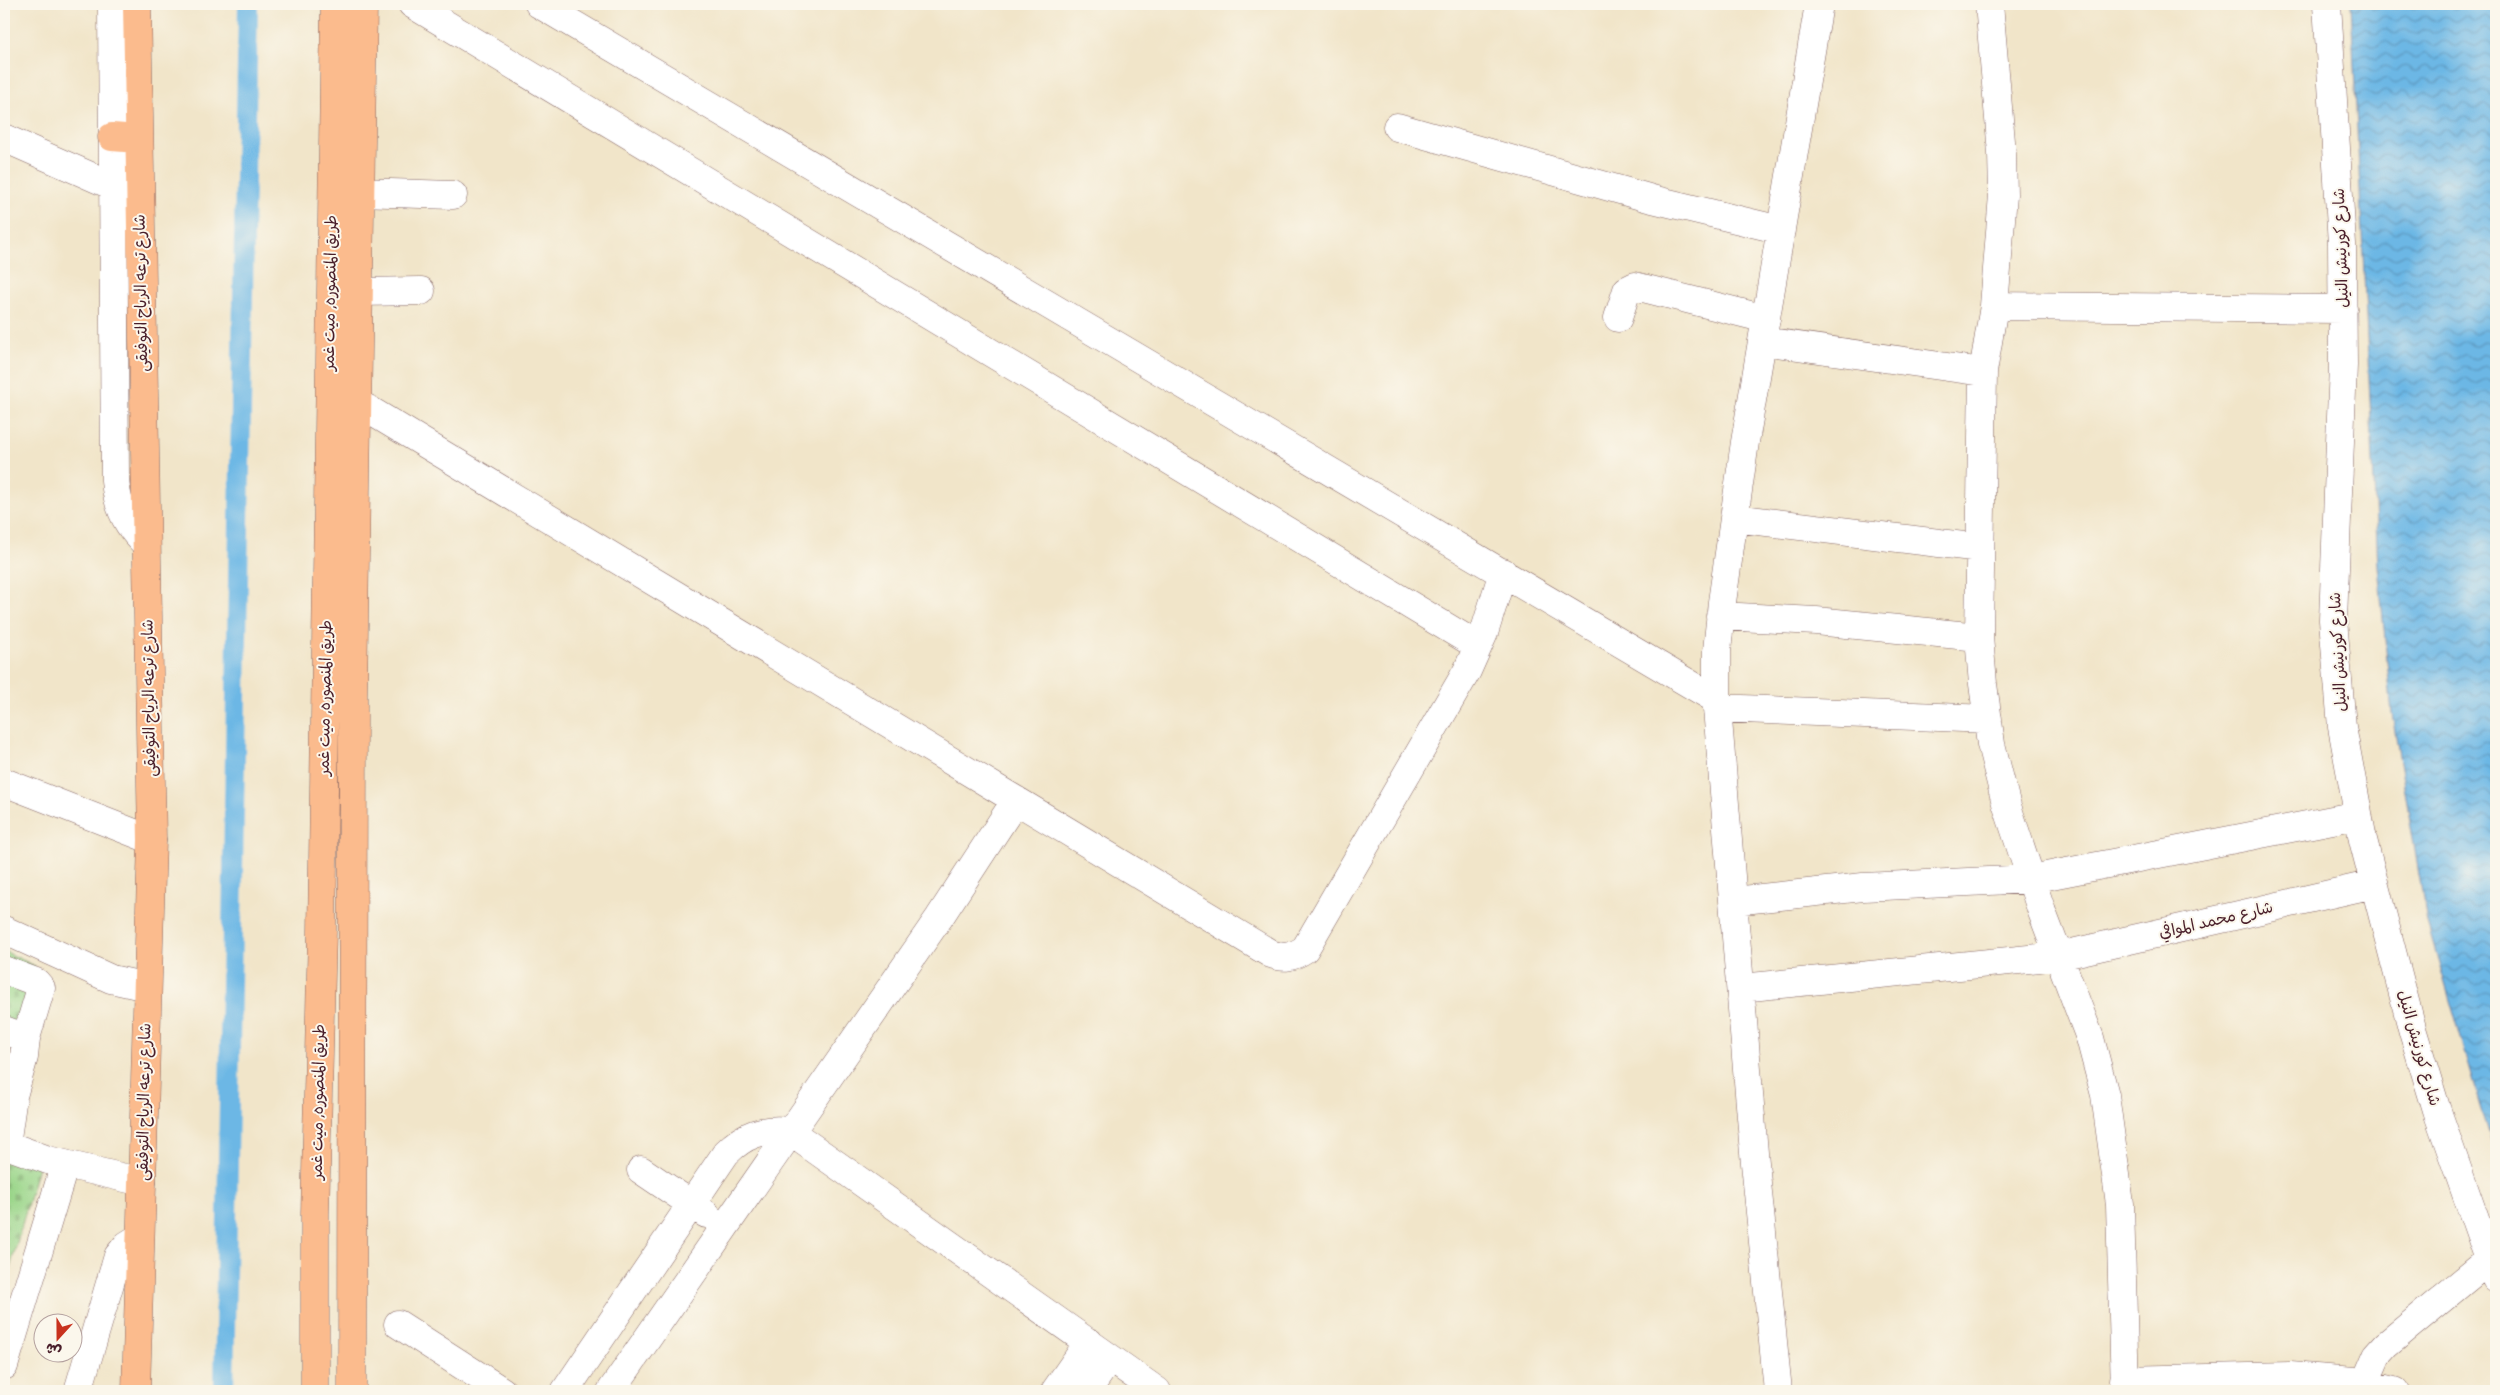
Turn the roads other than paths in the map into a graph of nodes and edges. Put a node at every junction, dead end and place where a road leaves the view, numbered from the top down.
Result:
1 (112, 4) edge
2 (137, 4) edge
3 (335, 4) edge
4 (363, 4) edge
5 (412, 4) edge
6 (539, 4) edge
7 (1819, 4) edge
8 (1989, 4) edge
9 (2327, 4) edge
10 (1397, 127) dead end
11 (4, 138) edge
12 (125, 138) junction
13 (113, 186) junction
14 (360, 192) junction
15 (453, 195) dead end
16 (1782, 230) junction
17 (421, 291) dead end
18 (358, 292) junction
19 (1994, 306) junction
20 (2343, 309) junction
21 (1618, 318) dead end
22 (1765, 330) junction
23 (1983, 372) junction
24 (356, 402) junction
25 (1734, 518) junction
26 (146, 544) junction
27 (1980, 548) junction
28 (1504, 572) junction
29 (1720, 616) junction
30 (1979, 637) junction
31 (1478, 646) junction
32 (1717, 704) junction
33 (1988, 719) junction
34 (4, 782) edge
35 (1016, 800) junction
36 (2358, 815) junction
37 (152, 840) junction
38 (2031, 879) junction
39 (2374, 884) junction
40 (1734, 901) junction
41 (4, 930) edge
42 (2059, 956) junction
43 (4, 970) edge
44 (147, 987) junction
45 (1741, 988) junction
46 (15, 1034) edge
47 (9, 1094) edge
48 (789, 1131) junction
49 (5, 1144) edge
50 (66, 1164) junction
51 (641, 1170) dead end
52 (142, 1182) junction
53 (692, 1204) junction
54 (724, 1226) junction
55 (140, 1237) junction
56 (2493, 1270) edge
57 (398, 1324) dead end
58 (1089, 1342) junction
59 (1110, 1358) junction
60 (4, 1366) edge
61 (2365, 1384) junction
62 (2125, 1386) edge
63 (78, 1391) edge
64 (136, 1391) edge
65 (315, 1391) edge
66 (352, 1391) edge
67 (502, 1391) edge
68 (565, 1391) edge
69 (611, 1391) edge
70 (1055, 1391) edge
71 (1087, 1391) edge
72 (1157, 1391) edge
73 (1778, 1391) edge
74 (2395, 1391) edge

1 - 12 street
2 - 12 main road, شارع ترعه الرياح التوفيقى
3 - 65 main road, طريق المنصوره, ميت غمر
4 - 14 main road, طريق المنصوره, ميت غمر
5 - 31 street
6 - 28 street
7 - 16 street
8 - 19 street
9 - 20 street, شارع كورنيش النيل
10 - 16 street
11 - 13 street
12 - 13 street
12 - 26 main road, شارع ترعه الرياح التوفيقى
13 - 26 street
14 - 15 street
14 - 18 main road, طريق المنصوره, ميت غمر
16 - 22 street
17 - 18 street
18 - 24 main road, طريق المنصوره, ميت غمر
19 - 20 street
19 - 23 street
20 - 36 street, شارع كورنيش النيل
21 - 22 street
22 - 23 street
22 - 25 street
23 - 27 street
24 - 35 street
24 - 66 main road, طريق المنصوره, ميت غمر
25 - 27 street
25 - 29 street
26 - 37 main road, شارع ترعه الرياح التوفيقى
27 - 30 street
28 - 31 street
28 - 32 street
29 - 30 street
29 - 32 street
30 - 33 street
31 - 35 street
32 - 33 street
32 - 40 street
33 - 38 street
34 - 37 street
35 - 48 street
36 - 38 street
36 - 39 street, شارع كورنيش النيل
37 - 44 main road, شارع ترعه الرياح التوفيقى
38 - 40 street
38 - 42 street
39 - 42 street, شارع محمد الموافي
39 - 56 street, شارع كورنيش النيل
40 - 45 street
41 - 44 street
42 - 45 street, شارع محمد الموافي
42 - 62 street
43 - 46 street
44 - 52 main road, شارع ترعه الرياح التوفيقى
45 - 73 street
46 - 47 street
47 - 49 street
48 - 53 street
48 - 54 street
48 - 58 street
49 - 50 street
50 - 52 street
50 - 60 street
51 - 53 street
52 - 55 main road, شارع ترعه الرياح التوفيقى
53 - 54 street
53 - 68 street
54 - 69 street
55 - 63 street
55 - 64 main road, شارع ترعه الرياح التوفيقى
56 - 61 street
57 - 67 street
58 - 59 street
58 - 70 street
59 - 71 street
59 - 72 street
61 - 62 street
61 - 74 street

